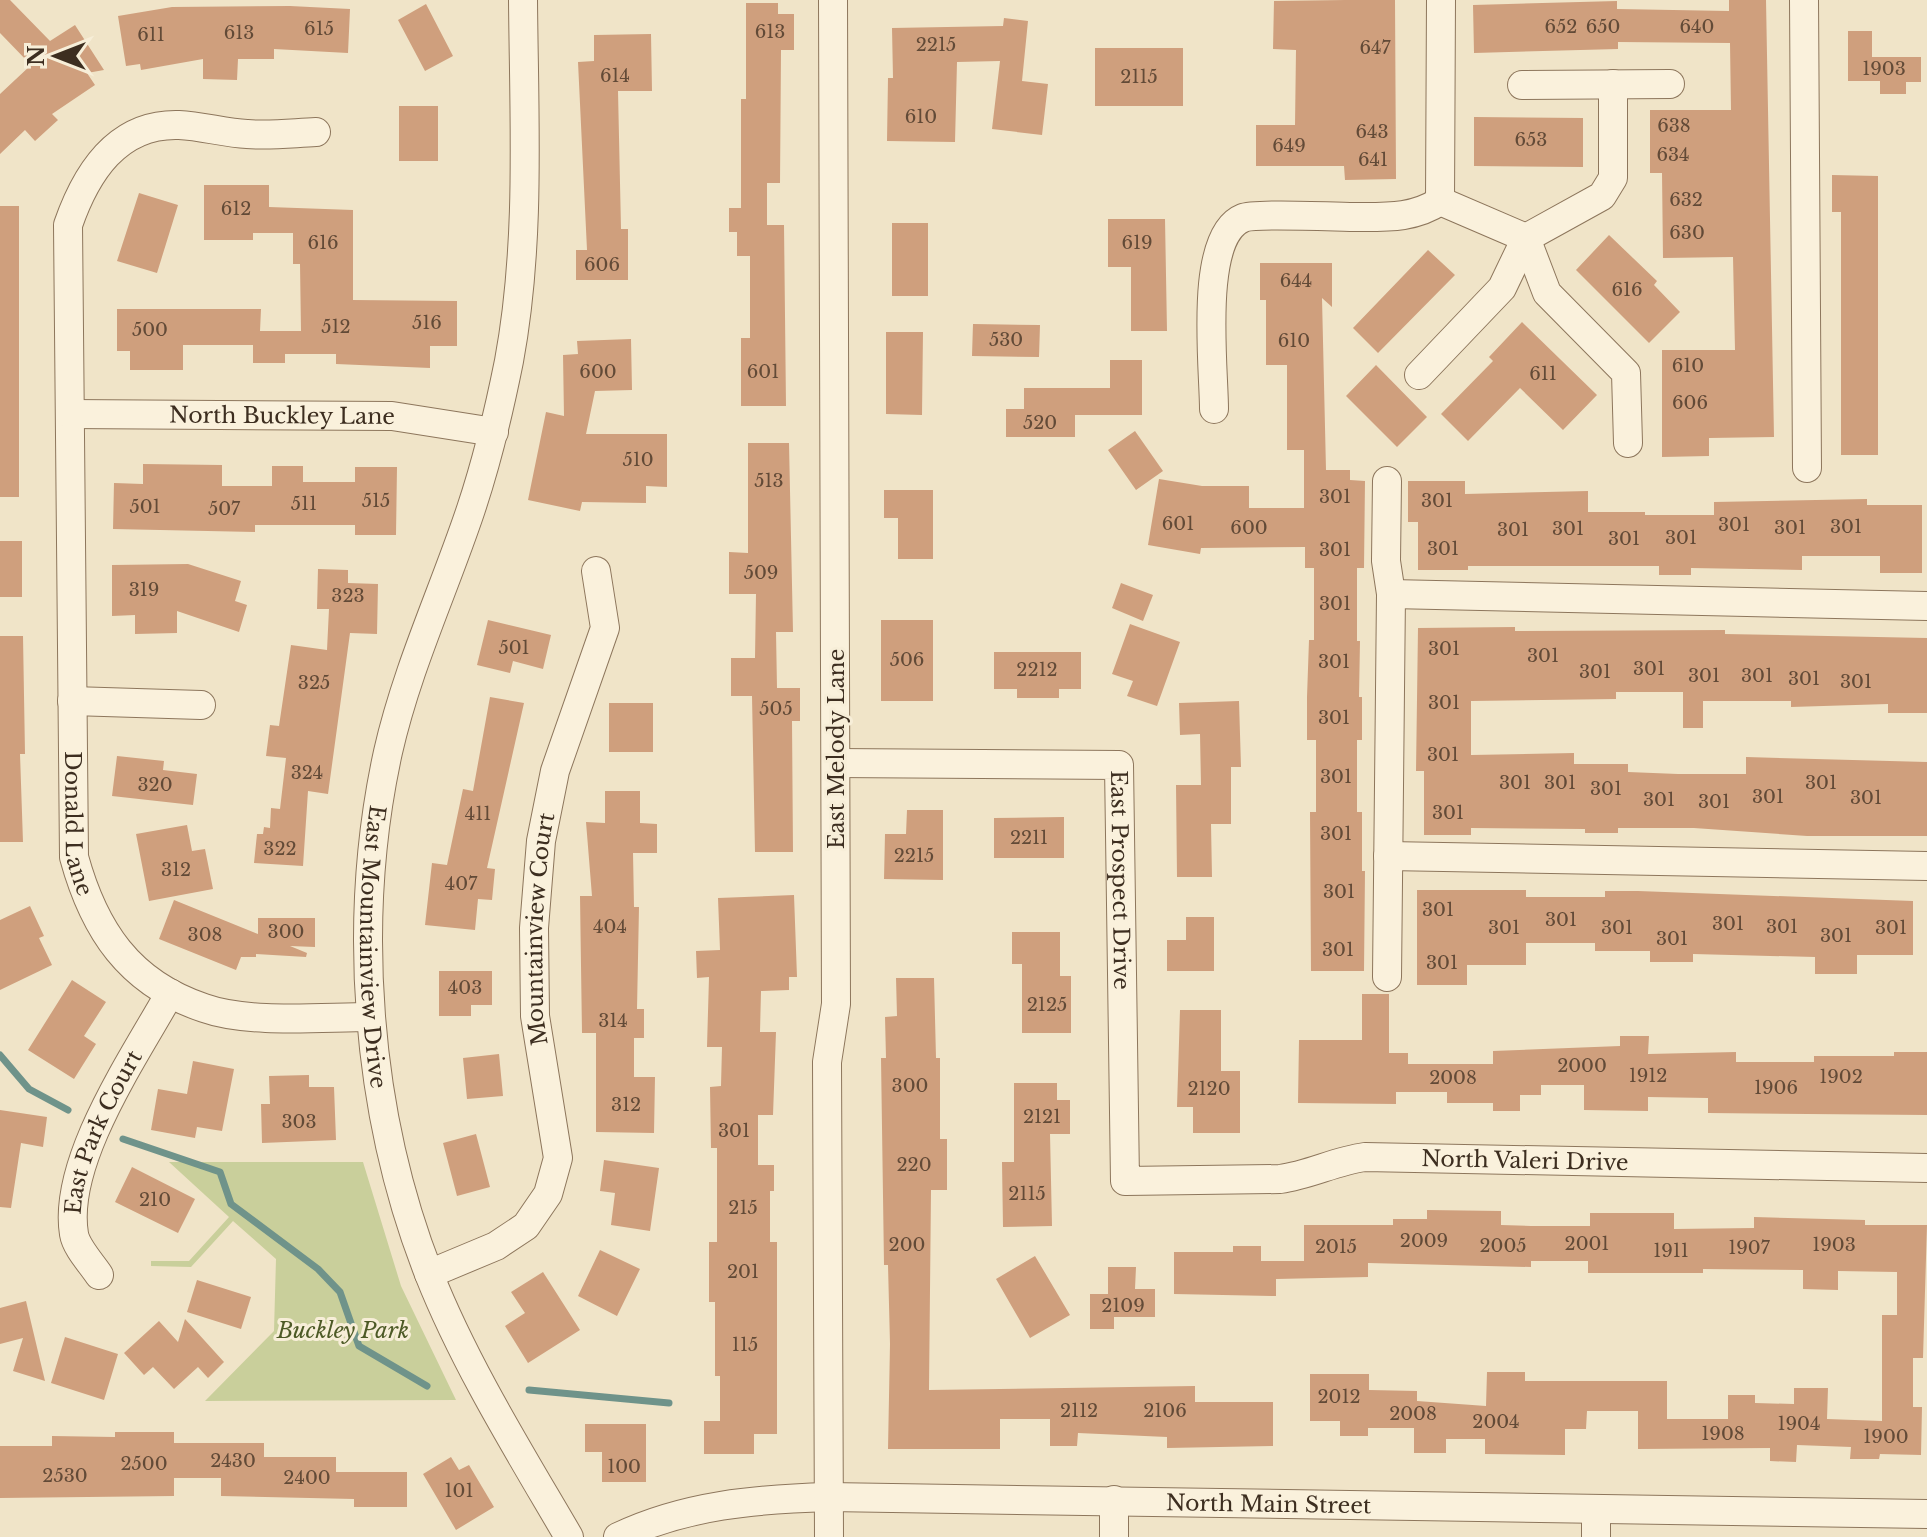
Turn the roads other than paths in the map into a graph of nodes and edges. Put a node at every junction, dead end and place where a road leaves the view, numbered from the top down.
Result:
1 (523, 0) edge
2 (833, 0) edge
3 (1441, 0) edge
4 (1804, 0) edge
5 (1613, 84) junction
6 (1670, 84) dead end
7 (1522, 85) dead end
8 (316, 132) dead end
9 (1440, 201) junction
10 (1526, 238) junction
11 (1419, 375) dead end
12 (1214, 409) dead end
13 (70, 414) junction
14 (494, 432) junction
15 (1628, 443) dead end
16 (1807, 468) dead end
17 (1387, 481) dead end
18 (596, 571) dead end
19 (1391, 594) junction
20 (1927, 606) edge
21 (72, 701) junction
22 (201, 705) dead end
23 (836, 763) junction
24 (1388, 856) junction
25 (1927, 866) edge
26 (1387, 977) dead end
27 (170, 993) junction
28 (370, 1017) junction
29 (1927, 1168) edge
30 (1125, 1181) joint
31 (429, 1274) junction
32 (99, 1275) dead end
33 (829, 1497) junction
34 (1114, 1500) junction
35 (1596, 1509) junction
36 (1927, 1514) edge
37 (569, 1537) edge
38 (618, 1537) edge
39 (829, 1537) edge
40 (1114, 1537) edge
41 (1596, 1537) edge

1 - 14 street, East Mountainview Drive
2 - 23 street, East Melody Lane
3 - 9 street
4 - 16 street
5 - 6 street
5 - 7 street
5 - 10 street
8 - 13 street, Donald Lane
9 - 10 street
9 - 12 street
10 - 11 street
10 - 15 street
13 - 14 street, North Buckley Lane
13 - 21 street, Donald Lane
14 - 28 street, East Mountainview Drive
17 - 19 street
18 - 31 street, Mountainview Court
19 - 20 street
19 - 24 street
21 - 22 street
21 - 27 street, Donald Lane
23 - 30 street, East Prospect Drive
23 - 33 street, East Melody Lane
24 - 25 street
24 - 26 street
27 - 28 street, Donald Lane
27 - 32 street, East Park Court
28 - 31 street, East Mountainview Drive
29 - 30 street, North Valeri Drive
31 - 37 street, East Mountainview Drive
33 - 34 street, North Main Street
33 - 38 street, North Main Street
33 - 39 street, East Melody Lane
34 - 35 street, North Main Street
34 - 40 street
35 - 36 street, North Main Street
35 - 41 street

